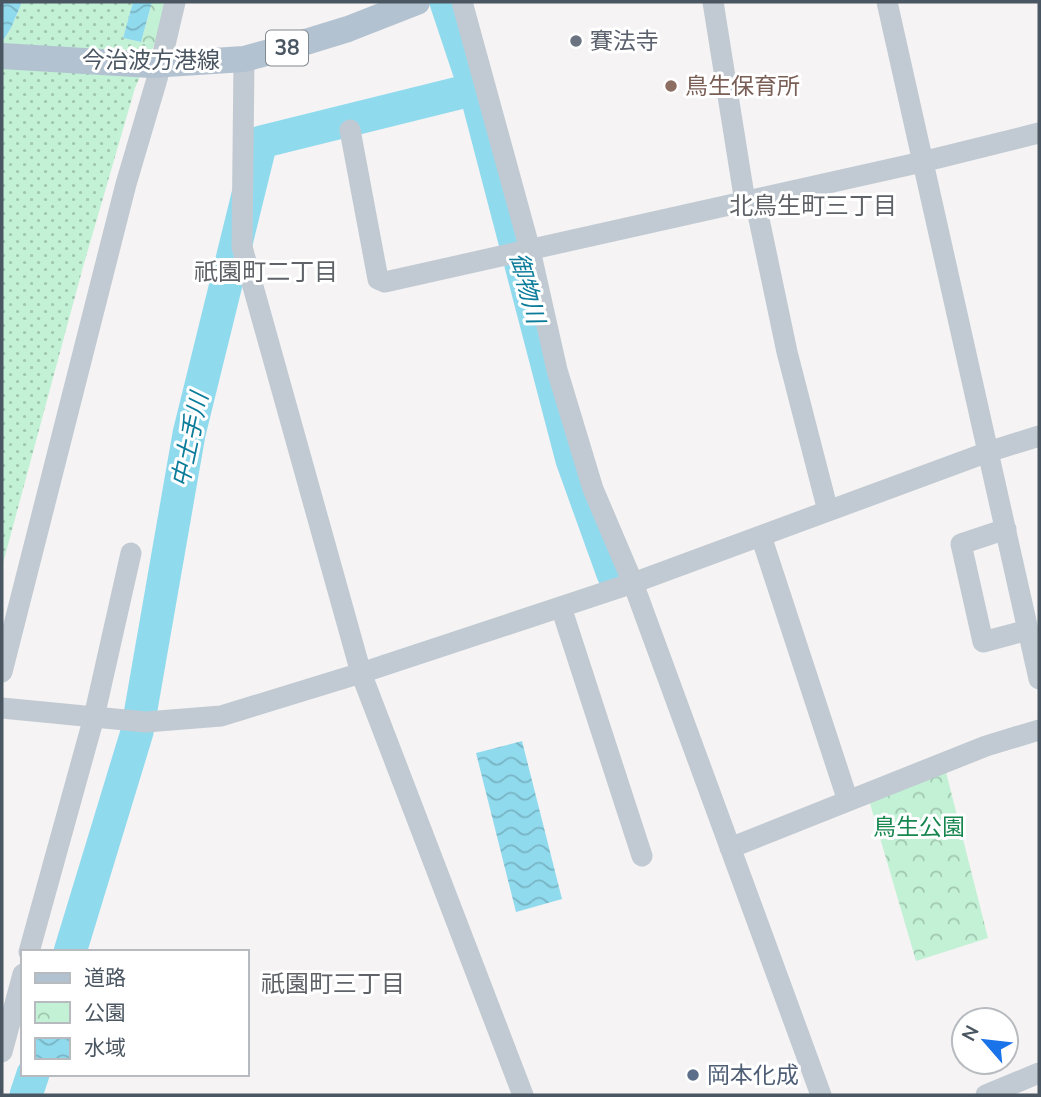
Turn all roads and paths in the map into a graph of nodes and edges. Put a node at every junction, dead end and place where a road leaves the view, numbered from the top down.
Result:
1 (175, 2) edge
2 (417, 2) edge
3 (462, 2) edge
4 (713, 2) edge
5 (887, 2) edge
6 (2, 56) edge
7 (244, 59) junction
8 (155, 65) junction
9 (350, 130) dead end
10 (1039, 133) edge
11 (922, 162) junction
12 (750, 201) junction
13 (530, 250) junction
14 (1039, 436) edge
15 (988, 452) junction
16 (828, 511) junction
17 (1006, 528) junction
18 (761, 536) junction
19 (131, 552) dead end
20 (633, 583) junction
21 (561, 607) junction
22 (1028, 630) junction
23 (2, 672) edge
24 (360, 673) junction
25 (1039, 680) edge
26 (2, 708) edge
27 (95, 717) junction
28 (1039, 730) edge
29 (848, 801) junction
30 (730, 848) junction
31 (642, 856) dead end
32 (30, 950) edge
33 (21, 981) edge
34 (2, 1052) edge
35 (1039, 1073) edge
36 (523, 1095) edge
37 (821, 1095) edge
38 (986, 1095) edge

1 - 8 street
2 - 7 main road, 今治波方港線 / 38
3 - 13 street
4 - 12 street
5 - 11 street
6 - 8 main road, 今治波方港線 / 38
7 - 8 main road, 今治波方港線 / 38
7 - 24 street
8 - 23 street
9 - 13 street
10 - 11 street
11 - 12 street
11 - 15 street
12 - 13 street
12 - 16 street
13 - 20 street
14 - 15 street
15 - 16 street
15 - 17 street
16 - 18 street
17 - 22 street
17 - 22 street
18 - 20 street
18 - 29 street
19 - 27 street
20 - 21 street
20 - 30 street
21 - 24 street
21 - 31 street
22 - 25 street
24 - 27 street
24 - 36 street
26 - 27 street
27 - 32 street
28 - 29 street
29 - 30 street
30 - 37 street
33 - 34 street
35 - 38 street

